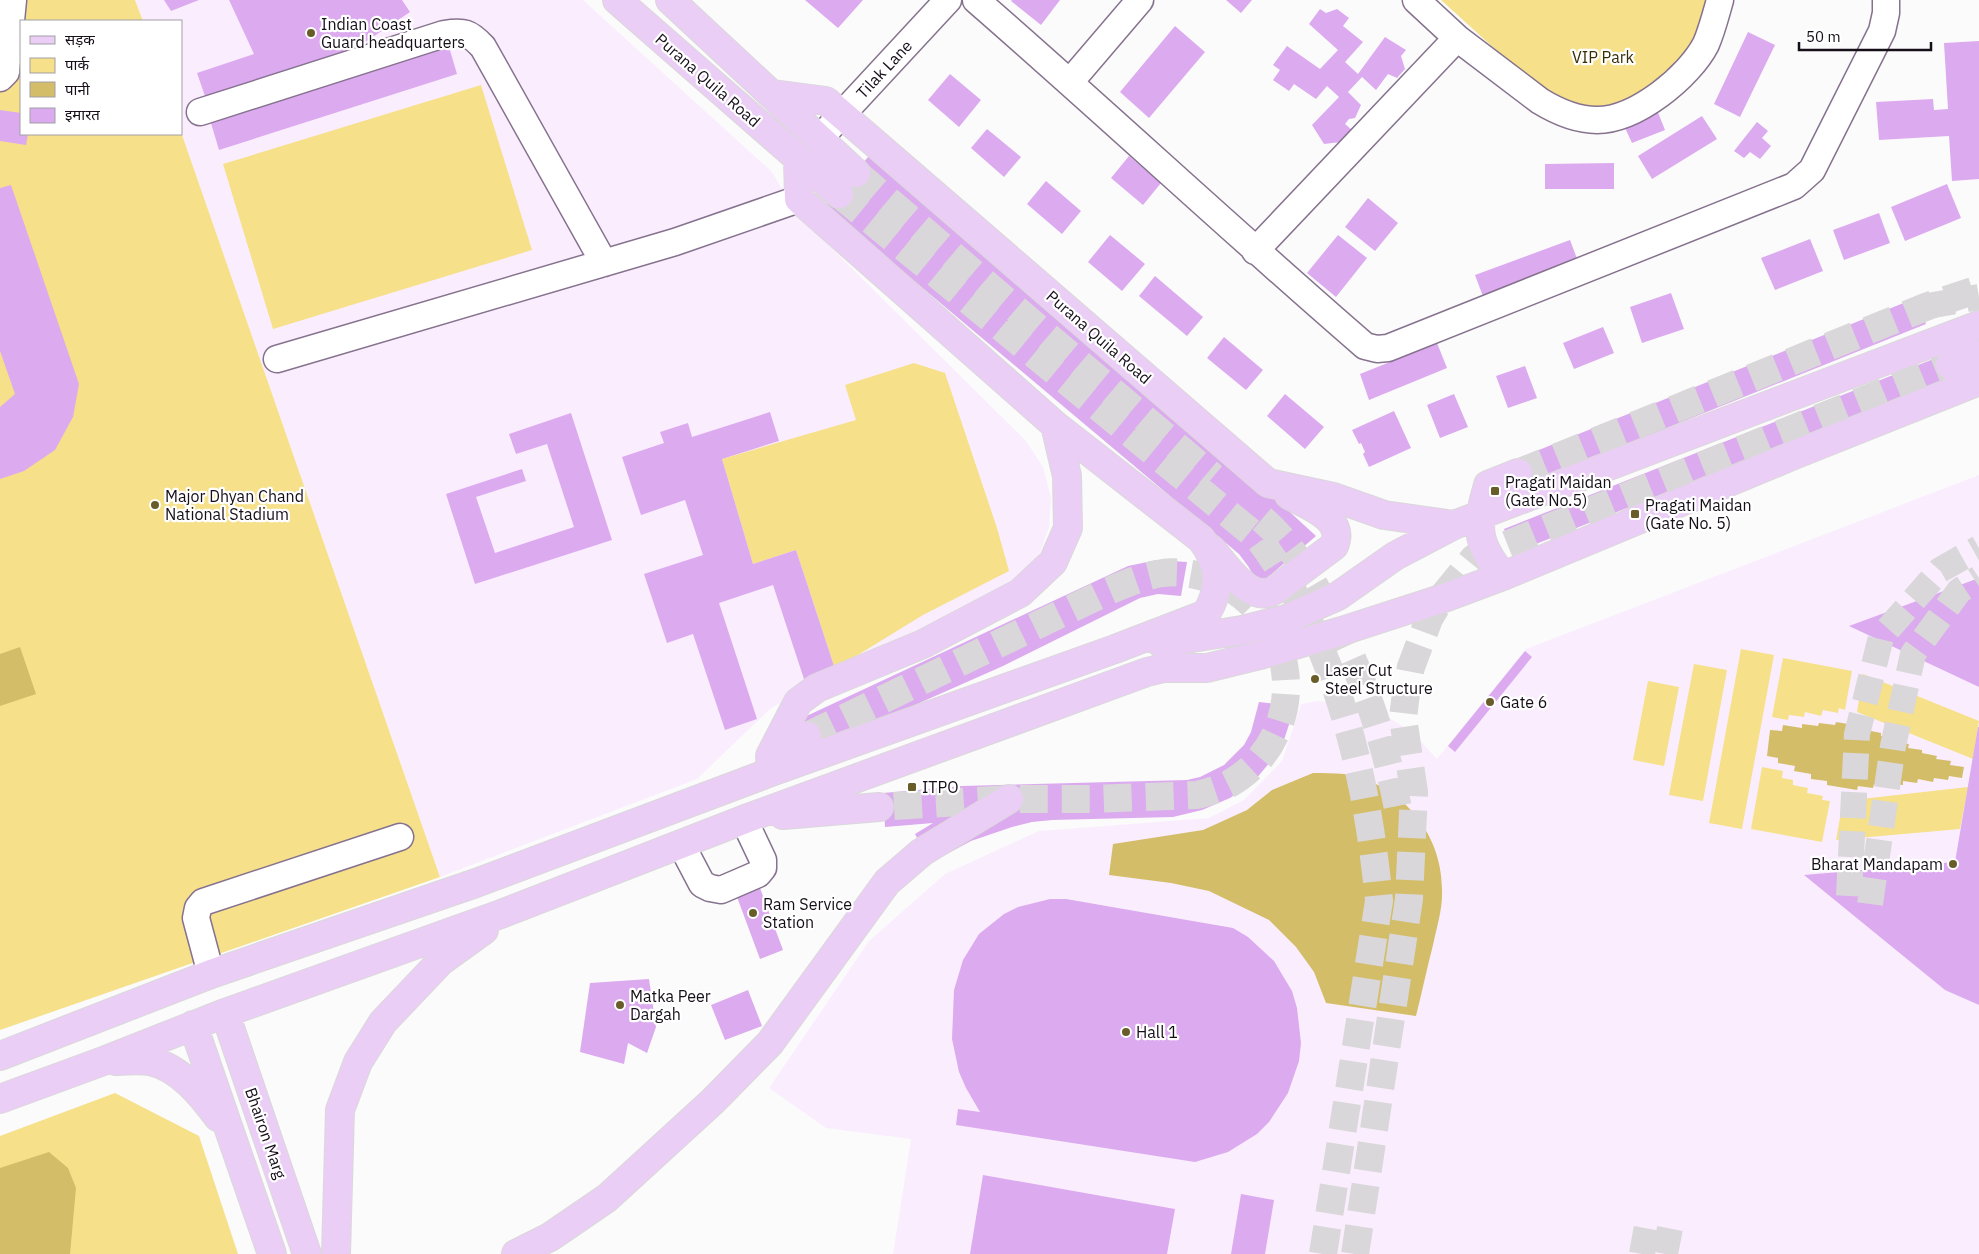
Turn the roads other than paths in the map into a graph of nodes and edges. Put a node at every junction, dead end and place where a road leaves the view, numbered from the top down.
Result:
1 (13, 0) edge
2 (617, 0) edge
3 (670, 0) edge
4 (976, 0) edge
5 (1140, 0) edge
6 (1416, 0) edge
7 (1720, 0) edge
8 (1886, 0) edge
9 (945, 1) edge
10 (1457, 38) junction
11 (0, 78) edge
12 (1070, 82) junction
13 (773, 94) junction
14 (200, 112) dead end
15 (842, 114) junction
16 (820, 138) junction
17 (798, 159) junction
18 (856, 173) tunnel mouth
19 (839, 194) tunnel mouth
20 (800, 199) junction
21 (1255, 251) junction
22 (604, 263) junction
23 (1979, 325) edge
24 (1979, 355) edge
25 (277, 359) dead end
26 (1950, 365) tunnel mouth
27 (1979, 381) edge
28 (1055, 425) junction
29 (1518, 473) tunnel mouth
30 (1268, 483) junction
31 (1480, 515) junction
32 (1454, 525) junction
33 (1201, 539) junction
34 (1503, 576) junction
35 (1115, 649) junction
36 (807, 736) tunnel mouth
37 (770, 772) junction
38 (1009, 799) dead end
39 (879, 807) tunnel mouth
40 (746, 819) junction
41 (400, 837) dead end
42 (681, 844) junction
43 (501, 914) junction
44 (211, 974) junction
45 (225, 1013) junction
46 (193, 1025) junction
47 (0, 1056) edge
48 (106, 1060) junction
49 (0, 1099) edge
50 (228, 1130) junction
51 (272, 1254) edge
52 (307, 1254) edge
53 (336, 1254) edge
54 (516, 1254) edge

1 - 11 street
2 - 17 main road, Purana Quila Road
3 - 13 main road, Purana Quila Road
4 - 12 street
5 - 12 street
6 - 10 street
7 - 10 street
8 - 21 street
9 - 15 street, Tilak Lane
10 - 21 street
12 - 21 street
13 - 15 main road, Purana Quila Road
13 - 16 main road, Purana Quila Road
14 - 22 street
15 - 16 street, Tilak Lane
15 - 30 main road, Purana Quila Road
16 - 18 main road, Purana Quila Road
17 - 19 main road, Purana Quila Road
17 - 20 main road
20 - 22 street
20 - 28 main road
22 - 25 street
23 - 31 main road
24 - 26 main road
27 - 34 main road
28 - 33 main road
28 - 37 main road
29 - 31 main road
30 - 32 main road, Purana Quila Road
30 - 33 main road
31 - 32 main road
31 - 34 main road
32 - 35 main road
33 - 35 main road
34 - 40 main road
35 - 37 main road
36 - 37 main road
37 - 44 main road
38 - 54 main road
39 - 40 main road
40 - 42 main road
40 - 42 street
41 - 44 street
42 - 43 main road
43 - 45 main road
43 - 53 main road
44 - 47 main road
45 - 46 main road
45 - 52 main road, Bhairon Marg
46 - 48 main road
46 - 50 main road
48 - 49 main road
48 - 50 main road
50 - 51 main road

